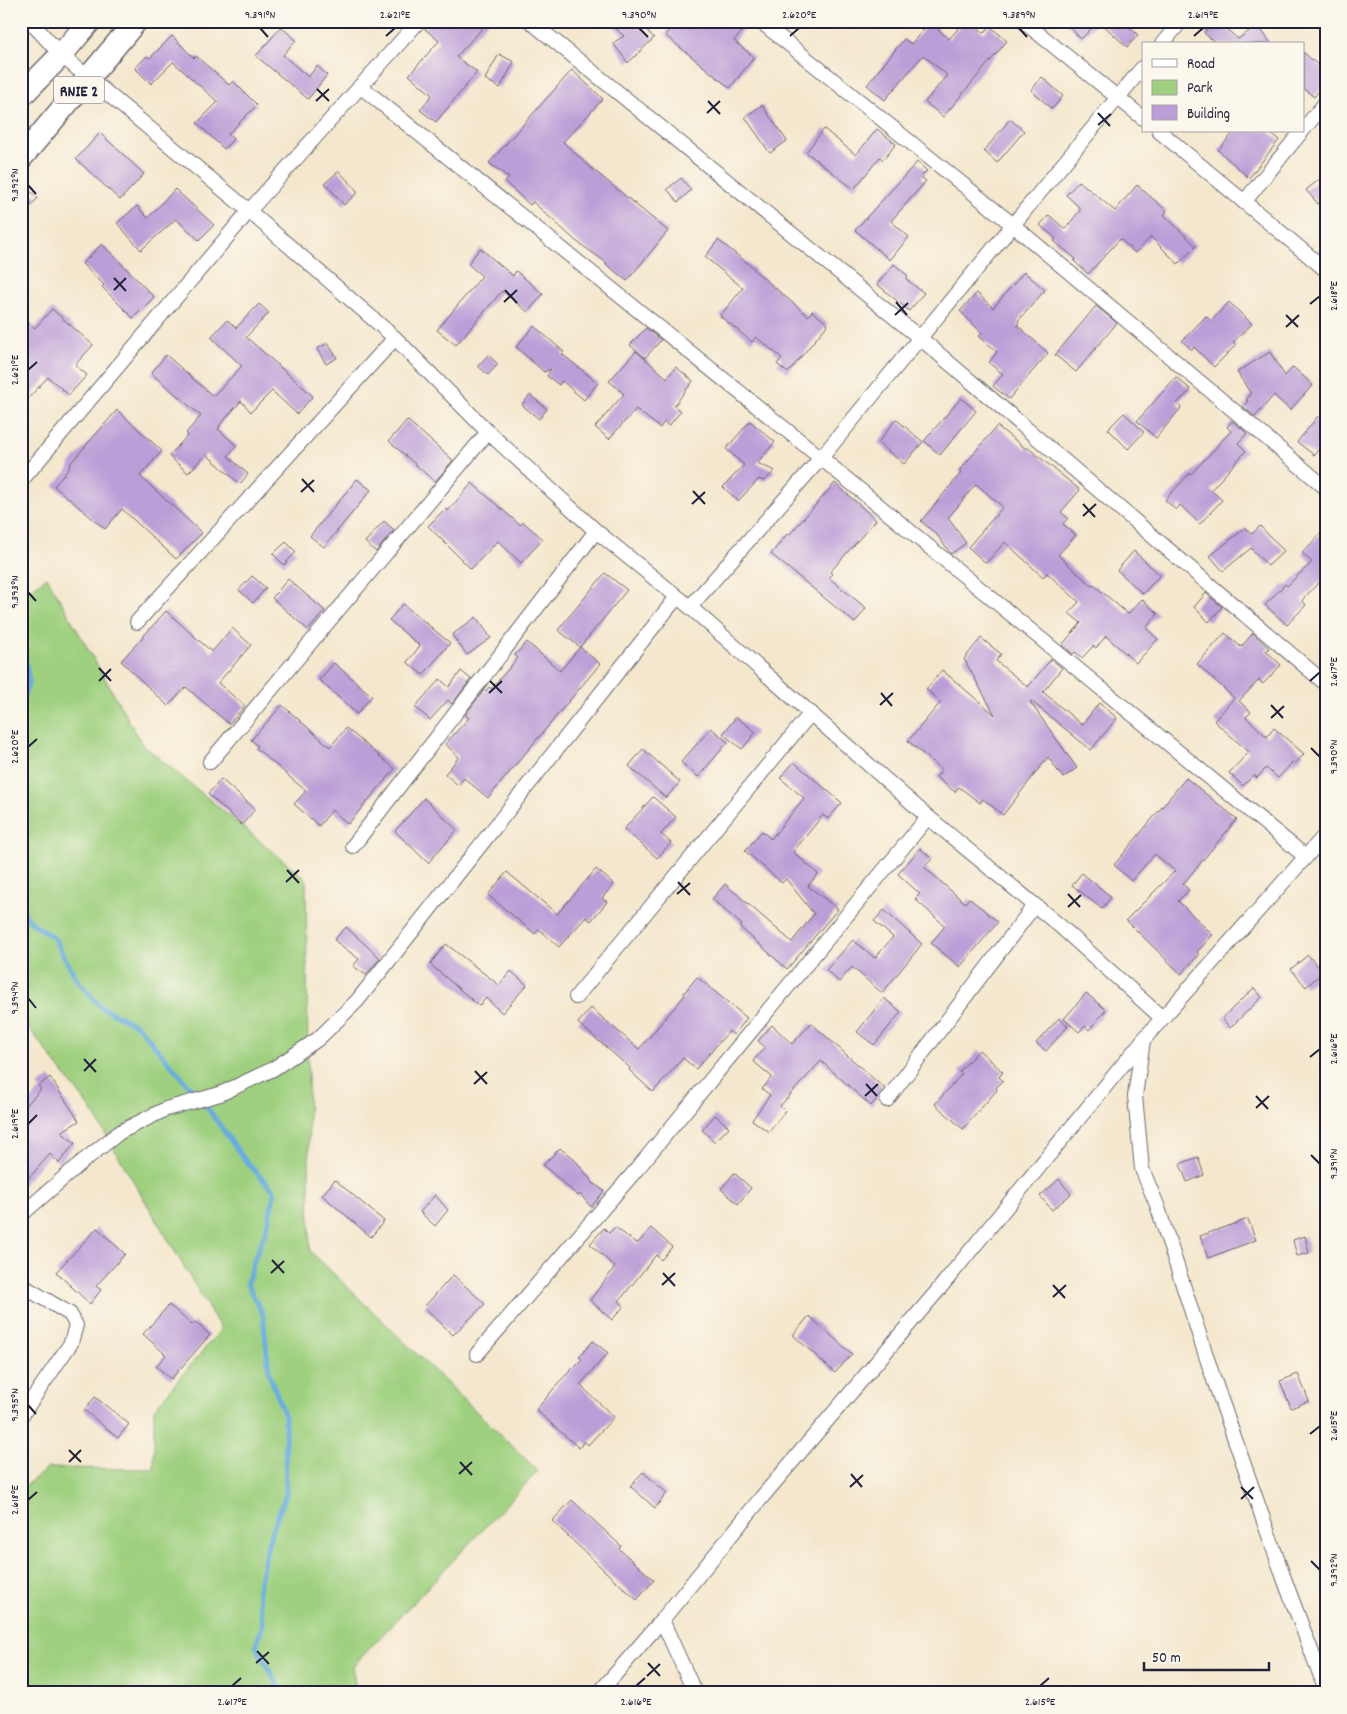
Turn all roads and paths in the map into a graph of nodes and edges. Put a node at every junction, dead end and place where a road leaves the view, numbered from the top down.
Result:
1 (30, 21) edge
2 (136, 21) edge
3 (419, 21) edge
4 (530, 21) edge
5 (760, 21) edge
6 (1023, 21) edge
7 (1181, 21) edge
8 (88, 23) edge
9 (1164, 42) edge
10 (114, 48) junction
11 (61, 55) junction
12 (1142, 68) edge
13 (89, 78) junction
14 (360, 86) junction
15 (21, 96) edge
16 (1118, 97) junction
17 (1326, 102) edge
18 (1142, 117) edge
19 (1304, 129) edge
20 (1160, 132) edge
21 (1301, 132) edge
22 (21, 158) edge
23 (1244, 202) junction
24 (249, 211) junction
25 (1013, 225) junction
26 (1326, 270) edge
27 (395, 338) junction
28 (920, 338) junction
29 (488, 432) junction
30 (821, 458) junction
31 (21, 481) edge
32 (1326, 488) edge
33 (596, 531) junction
34 (677, 596) junction
35 (690, 606) junction
36 (137, 622) dead end
37 (1326, 684) edge
38 (811, 713) junction
39 (210, 762) dead end
40 (928, 817) junction
41 (1326, 834) edge
42 (353, 846) dead end
43 (1306, 857) junction
44 (1034, 906) junction
45 (576, 997) dead end
46 (1162, 1018) junction
47 (1144, 1039) junction
48 (887, 1100) dead end
49 (21, 1215) edge
50 (21, 1285) edge
51 (477, 1354) dead end
52 (21, 1416) edge
53 (662, 1620) junction
54 (1326, 1690) edge
55 (599, 1693) edge
56 (695, 1693) edge

1 - 11 street
2 - 10 main road, RNIE 2
3 - 14 street
4 - 28 street
5 - 25 street
6 - 16 street
7 - 9 street
8 - 10 main road
8 - 11 main road, RNIE 2
10 - 13 main road, RNIE 2
11 - 13 street
11 - 15 main road, RNIE 2
12 - 16 street
13 - 22 main road, RNIE 2
13 - 24 street
14 - 24 street
14 - 30 street
16 - 18 street
16 - 25 street
17 - 19 street
20 - 23 street
21 - 23 street
23 - 26 street
24 - 27 street
24 - 31 street
25 - 28 street
25 - 32 street
27 - 29 street
27 - 36 street
28 - 30 street
28 - 37 street
29 - 33 street
29 - 39 street
30 - 35 street
30 - 43 street
33 - 34 street
33 - 42 street
34 - 35 street
34 - 49 street
35 - 38 street
38 - 40 street
38 - 45 street
40 - 44 street
40 - 51 street
41 - 43 street
43 - 46 street
44 - 46 street
44 - 48 street
46 - 47 street
47 - 53 street
47 - 54 street
50 - 52 street
53 - 55 street
53 - 56 street

